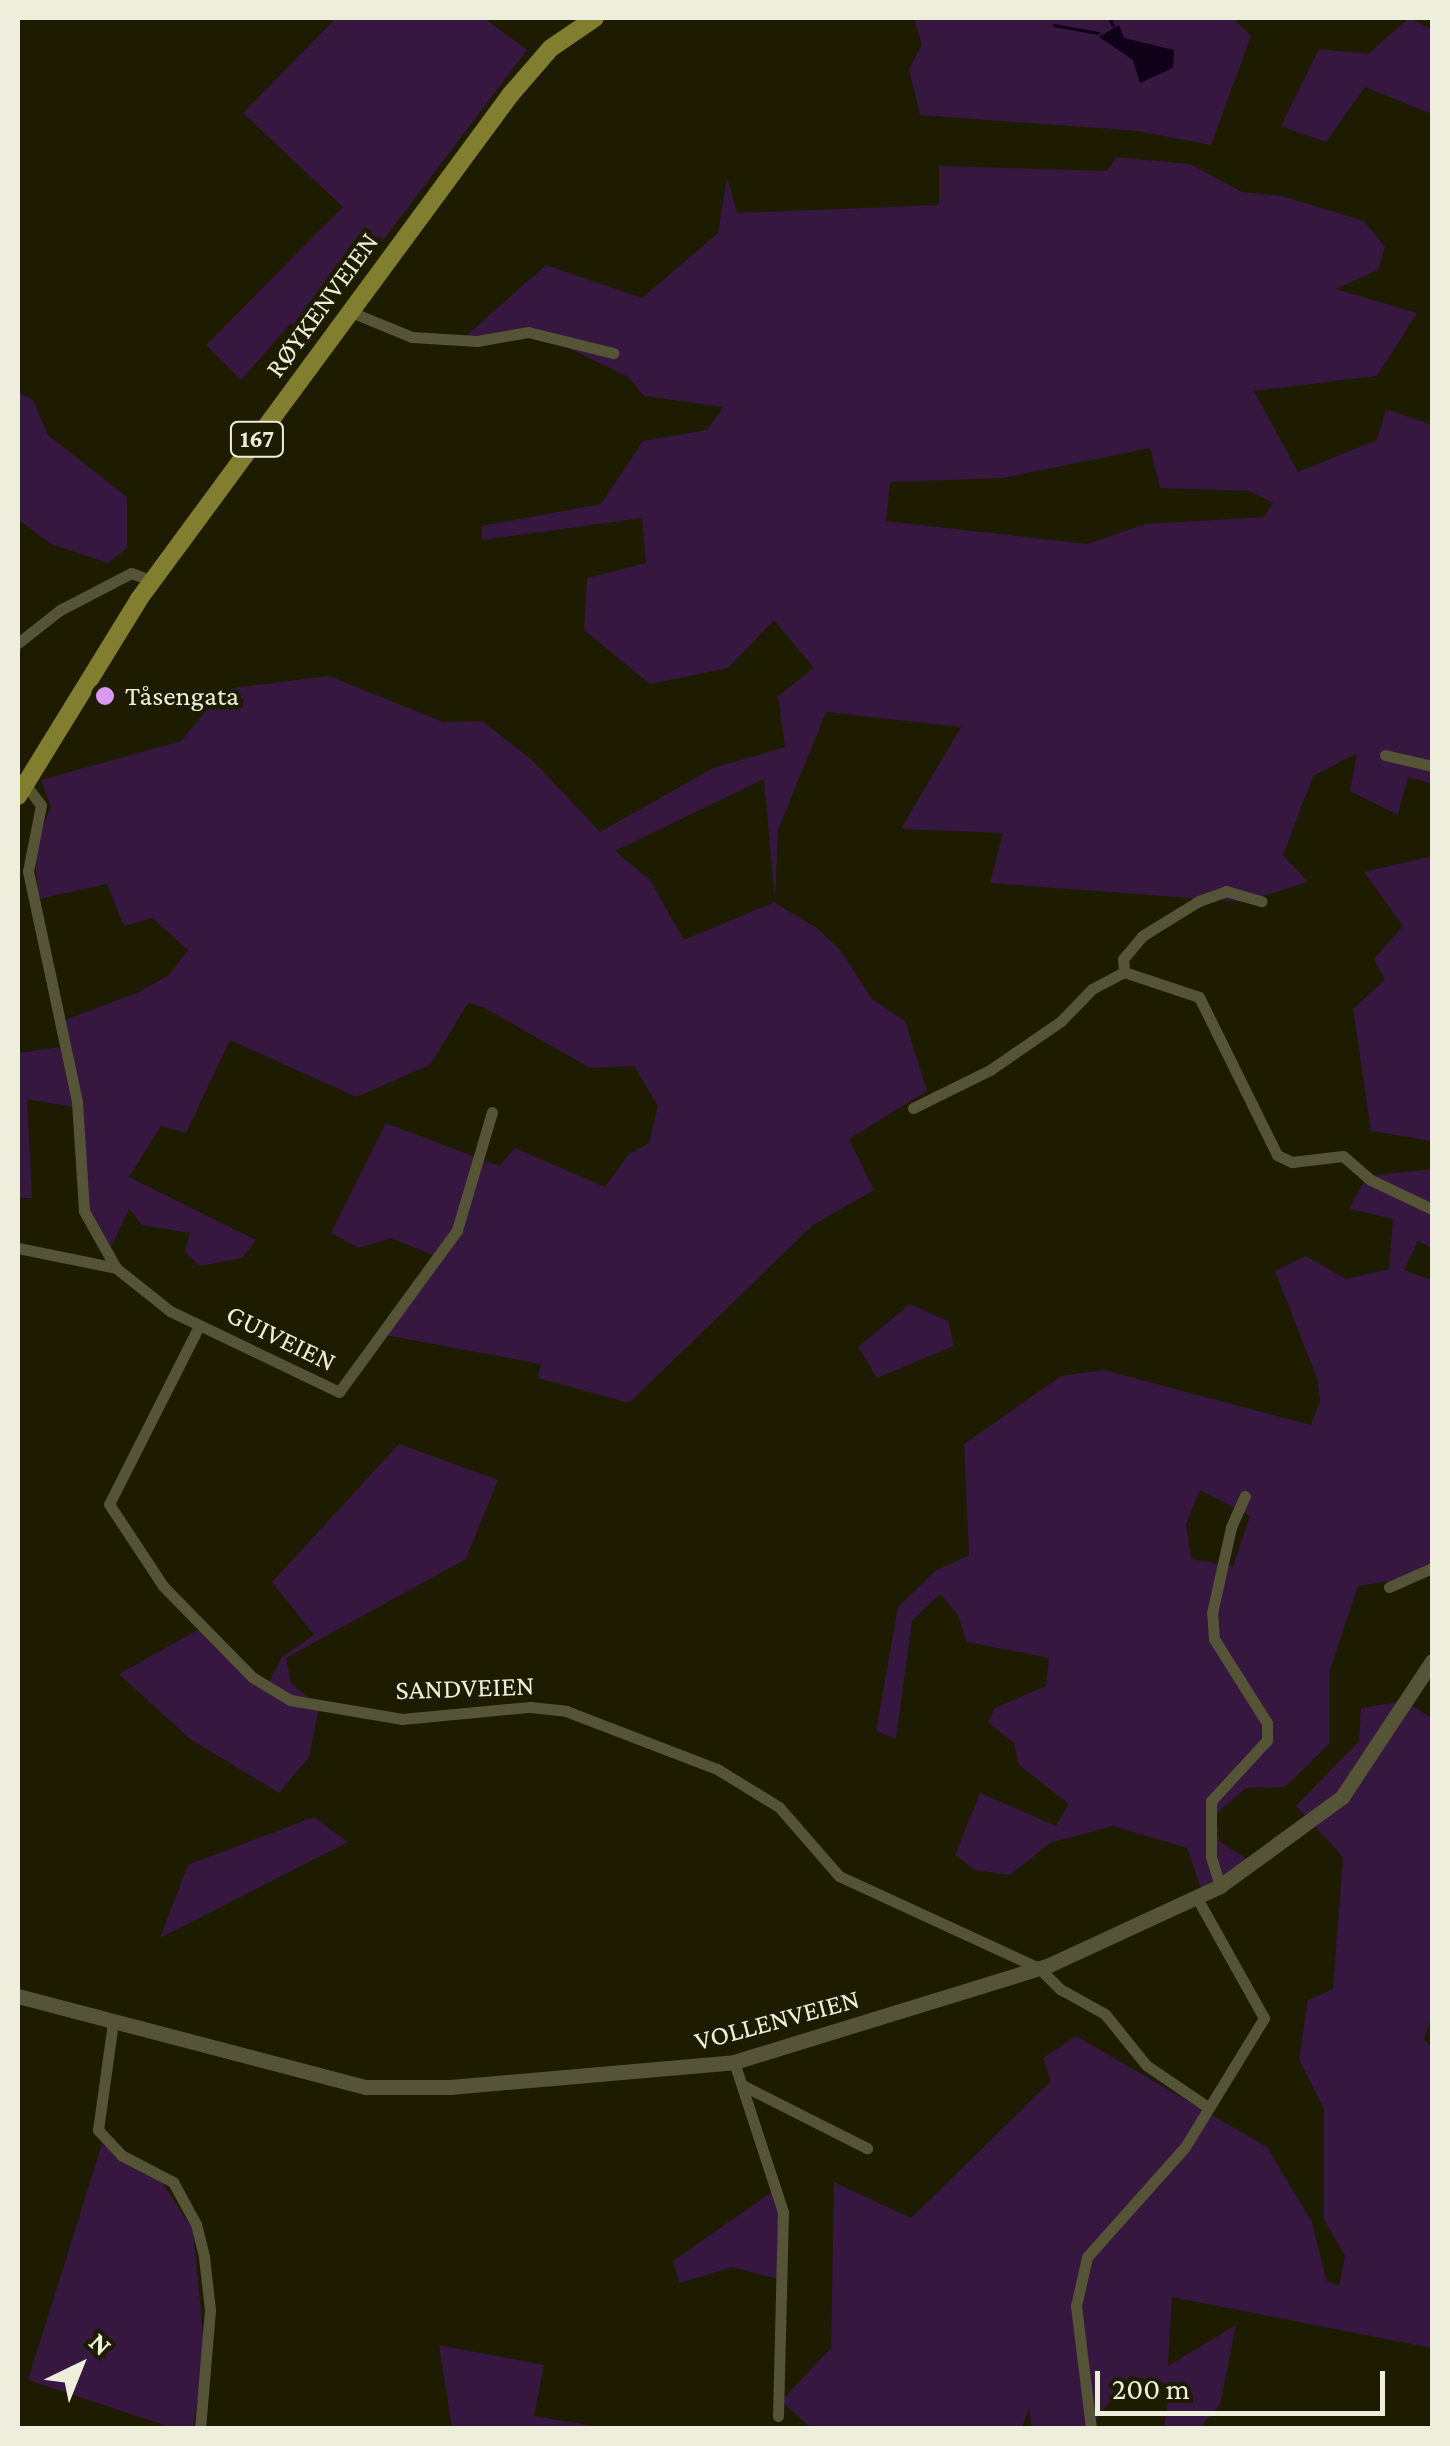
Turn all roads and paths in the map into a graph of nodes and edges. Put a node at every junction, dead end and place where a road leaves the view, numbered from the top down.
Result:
1 (595, 18) edge
2 (351, 312) junction
3 (612, 354) dead end
4 (153, 581) junction
5 (18, 643) edge
6 (1386, 755) dead end
7 (1432, 766) edge
8 (21, 790) edge
9 (1262, 901) dead end
10 (1124, 972) junction
11 (914, 1108) dead end
12 (492, 1112) dead end
13 (1432, 1208) edge
14 (18, 1248) edge
15 (116, 1268) junction
16 (199, 1326) junction
17 (1245, 1496) dead end
18 (1432, 1568) edge
19 (1389, 1587) dead end
20 (1432, 1661) edge
21 (1220, 1886) junction
22 (1197, 1898) junction
23 (1040, 1968) junction
24 (18, 1996) edge
25 (114, 2022) junction
26 (734, 2062) junction
27 (744, 2086) junction
28 (1206, 2106) junction
29 (867, 2148) dead end
30 (778, 2416) dead end
31 (200, 2428) edge
32 (1091, 2428) edge

1 - 2 main road, RØYKENVEIEN / 167
2 - 3 street
2 - 4 main road, RØYKENVEIEN / 167
4 - 5 street
4 - 8 main road, RØYKENVEIEN / 167
6 - 7 street
8 - 15 street
9 - 10 street
10 - 11 street
10 - 13 street
12 - 16 street, GUIVEIEN
14 - 15 street, GUIVEIEN
15 - 16 street, GUIVEIEN
16 - 23 street, SANDVEIEN
17 - 21 street
18 - 19 street
20 - 21 main road, VOLLENVEIEN
21 - 22 main road, VOLLENVEIEN
22 - 23 main road, VOLLENVEIEN
22 - 28 street
23 - 26 main road, VOLLENVEIEN
23 - 28 street
24 - 25 main road, VOLLENVEIEN
25 - 26 main road, VOLLENVEIEN
25 - 31 street
26 - 27 street
27 - 29 street
27 - 30 street
28 - 32 street

